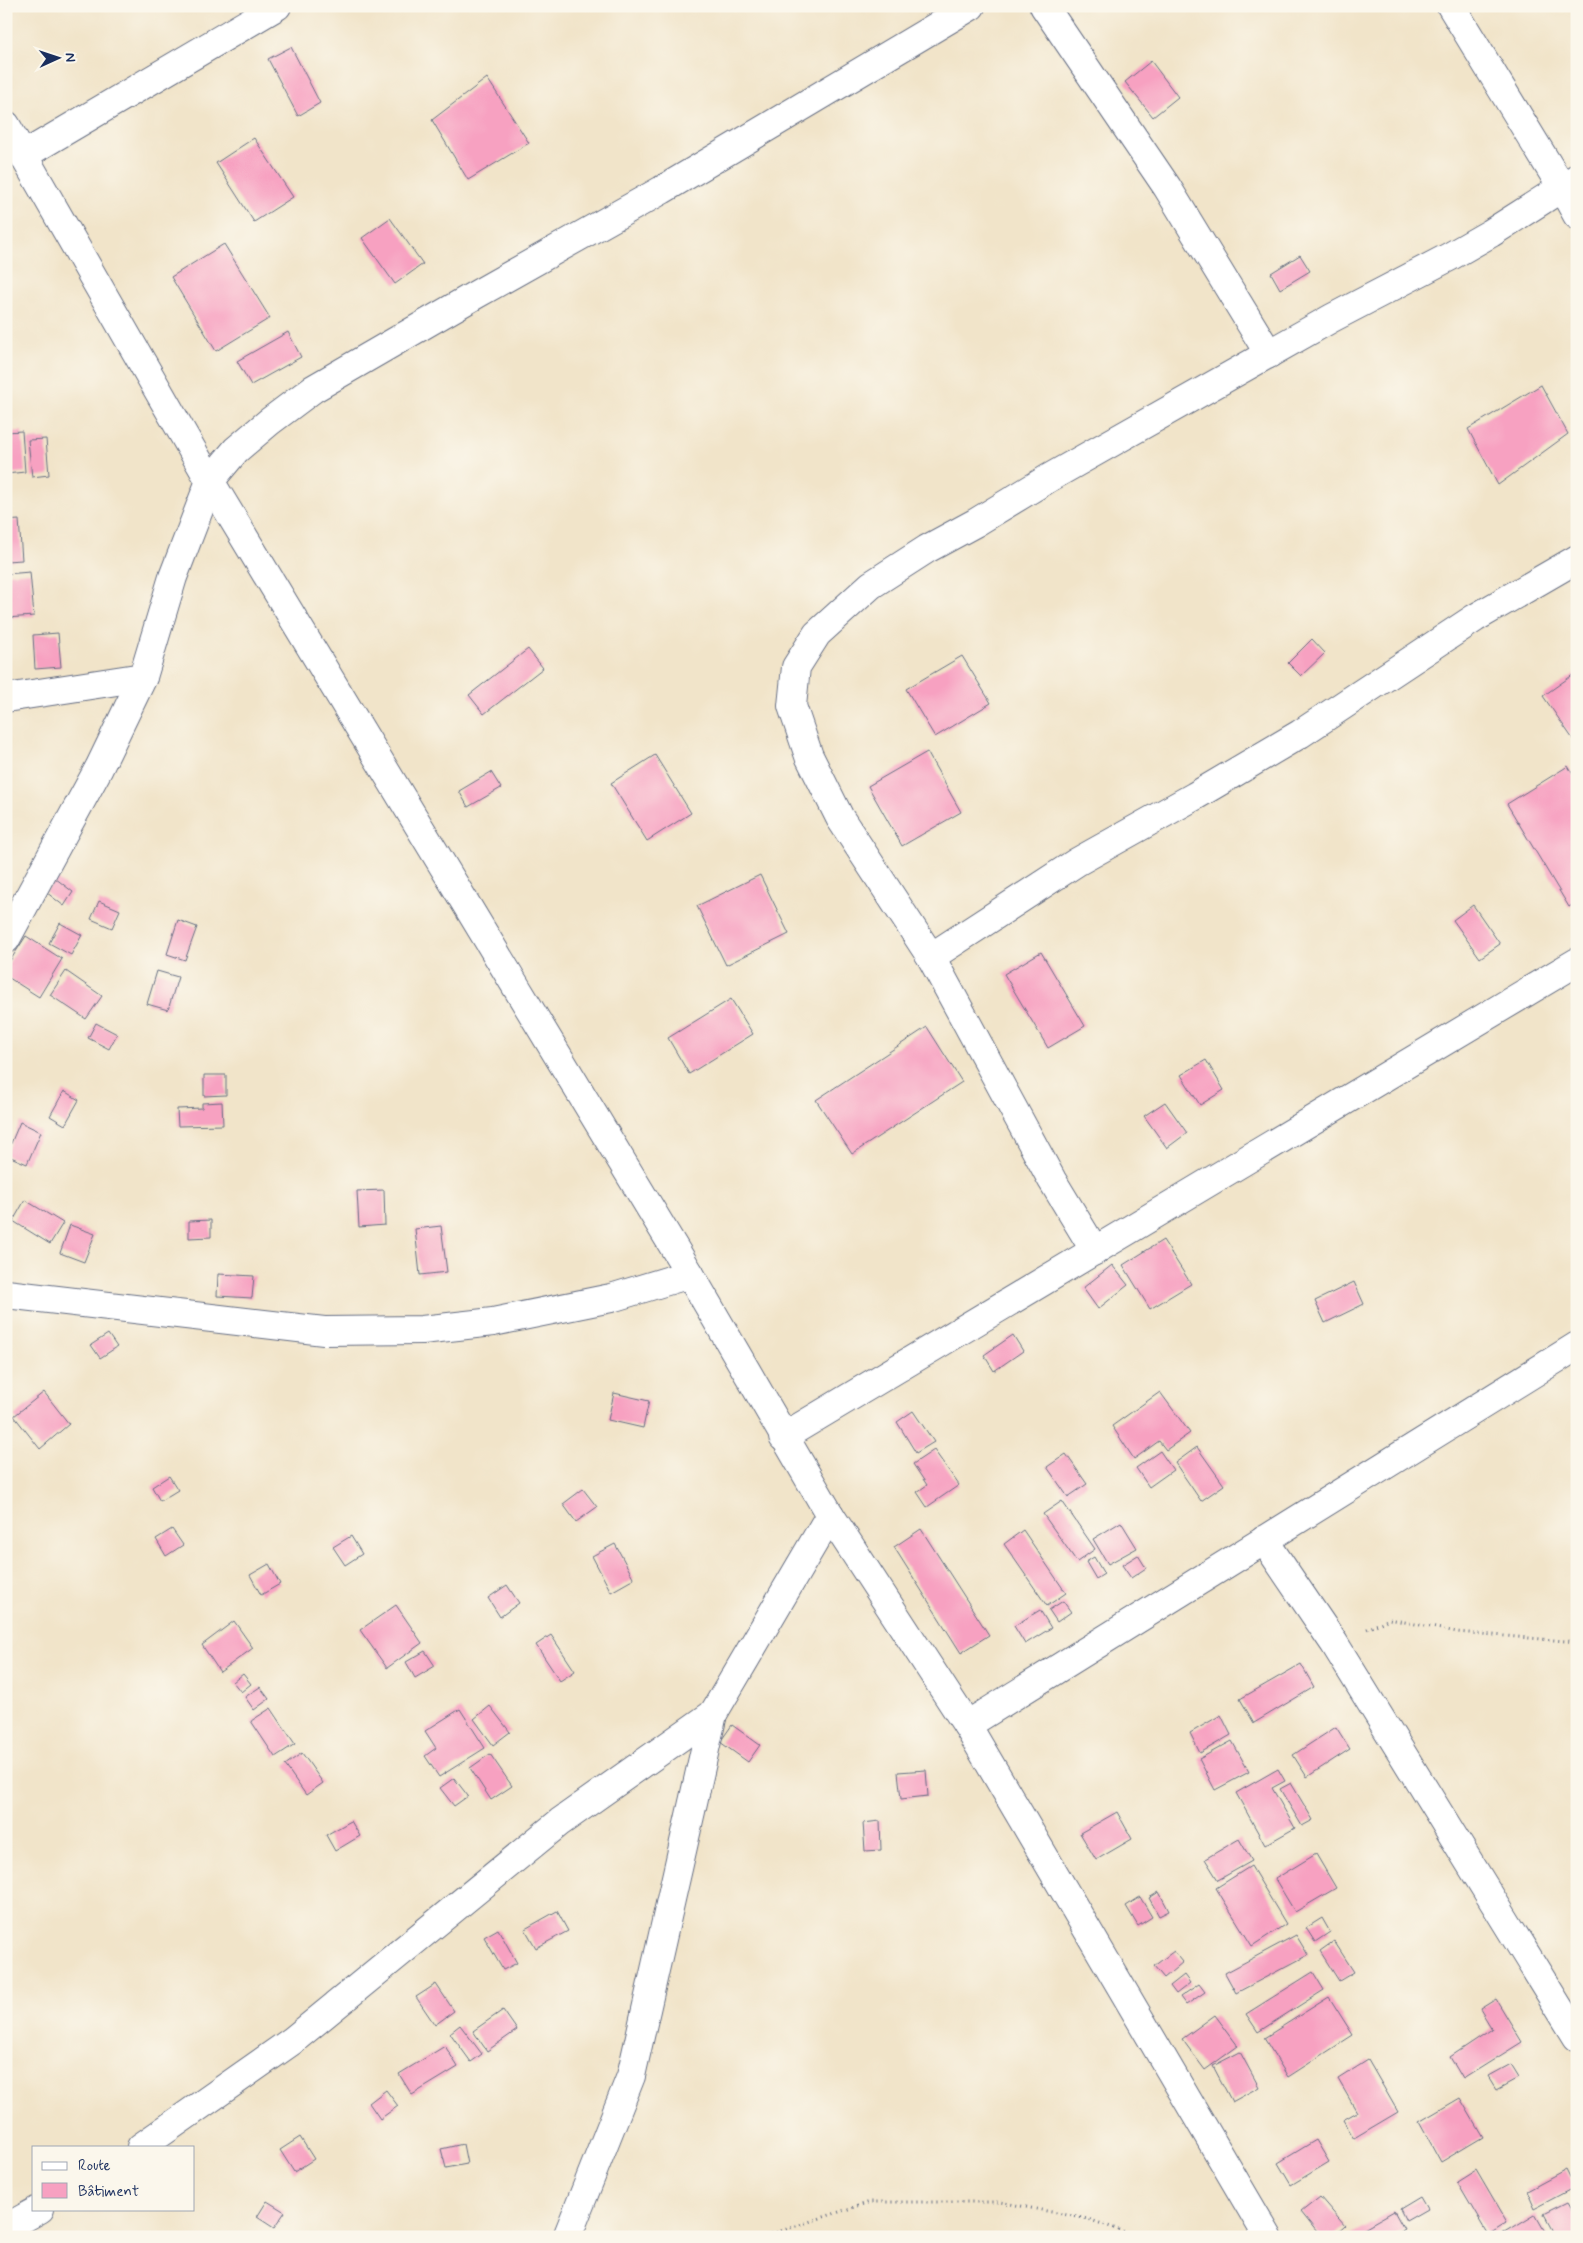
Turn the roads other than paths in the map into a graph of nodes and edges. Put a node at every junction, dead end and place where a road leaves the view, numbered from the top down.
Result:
1 (277, 6) edge
2 (971, 6) edge
3 (1044, 6) edge
4 (1451, 6) edge
5 (6, 125) edge
6 (24, 155) junction
7 (1569, 182) edge
8 (1577, 215) edge
9 (1269, 354) junction
10 (210, 481) junction
11 (1577, 559) edge
12 (144, 677) junction
13 (6, 698) edge
14 (6, 940) edge
15 (931, 957) junction
16 (1577, 962) edge
17 (1095, 1251) junction
18 (690, 1274) junction
19 (6, 1294) edge
20 (1577, 1346) edge
21 (783, 1437) junction
22 (830, 1516) junction
23 (1264, 1540) junction
24 (712, 1714) junction
25 (967, 1725) junction
26 (1577, 2037) edge
27 (142, 2146) edge
28 (38, 2210) edge
29 (6, 2228) edge
30 (567, 2237) edge
31 (1268, 2237) edge

1 - 6 street
2 - 10 street
3 - 9 street
4 - 7 street
5 - 6 street
6 - 10 street
7 - 8 street
7 - 9 street
9 - 15 street
10 - 12 street
10 - 18 street
11 - 15 street
12 - 13 street
12 - 14 street
15 - 17 street
16 - 17 street
17 - 21 street
18 - 19 street
18 - 21 street
20 - 23 street
21 - 22 street
22 - 24 street
22 - 25 street
23 - 25 street
23 - 26 street
24 - 27 street
24 - 30 street
25 - 31 street
28 - 29 street

